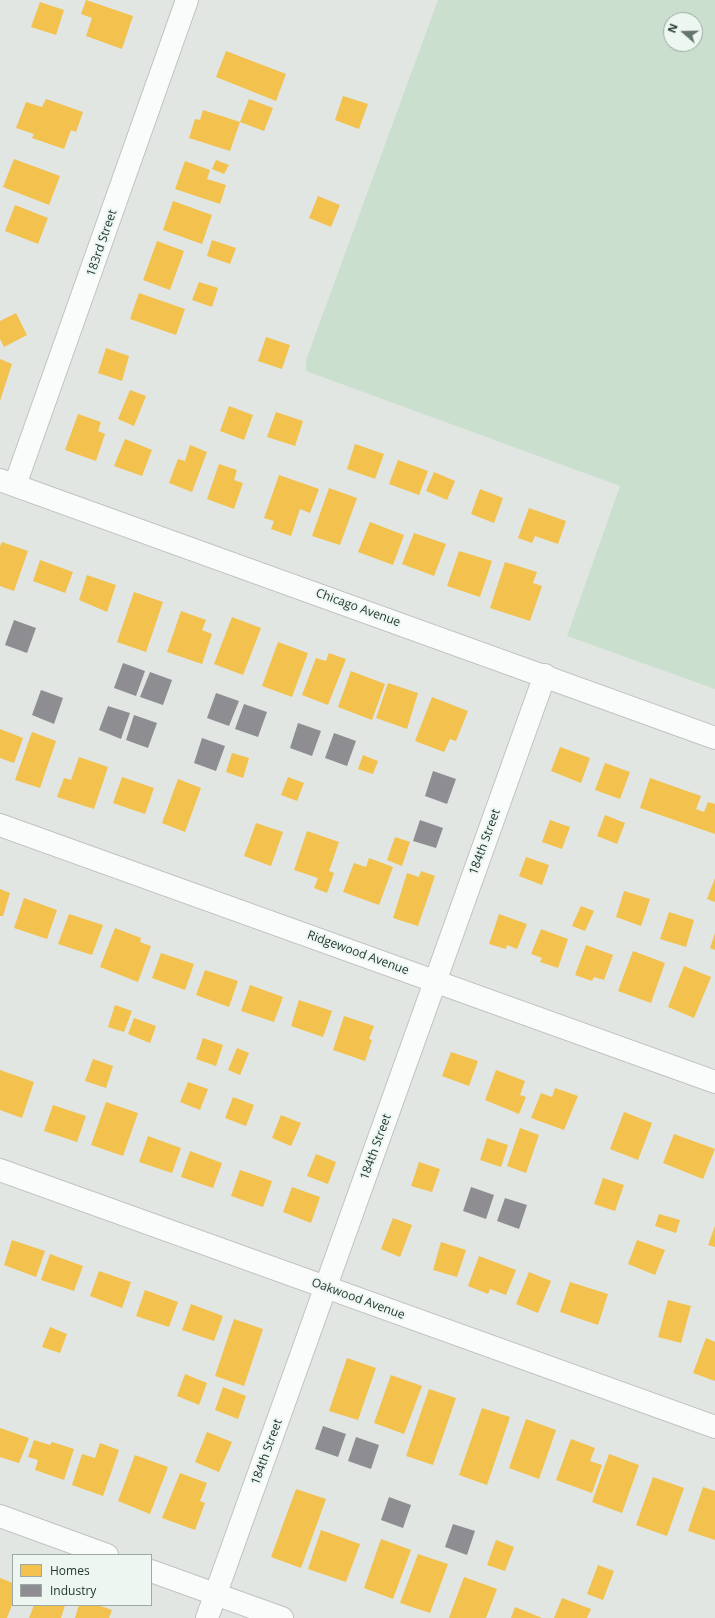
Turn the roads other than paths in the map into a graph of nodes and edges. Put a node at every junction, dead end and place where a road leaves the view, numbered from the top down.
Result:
1 (187, 0) edge
2 (7, 483) edge
3 (545, 675) junction
4 (715, 738) edge
5 (0, 825) edge
6 (436, 981) junction
7 (715, 1082) edge
8 (0, 1170) edge
9 (326, 1287) junction
10 (715, 1427) edge
11 (0, 1516) edge
12 (104, 1554) edge
13 (152, 1571) edge
14 (216, 1594) junction
15 (208, 1618) edge
16 (282, 1618) edge

1 - 2 street, 183rd Street
2 - 3 street, Chicago Avenue
3 - 4 street, Chicago Avenue
3 - 6 street, 184th Street
5 - 6 street, Ridgewood Avenue
6 - 7 street, Ridgewood Avenue
6 - 9 street, 184th Street
8 - 9 street, Oakwood Avenue
9 - 10 street, Oakwood Avenue
9 - 14 street, 184th Street
11 - 12 street
13 - 14 street
14 - 15 street, 184th Street
14 - 16 street

